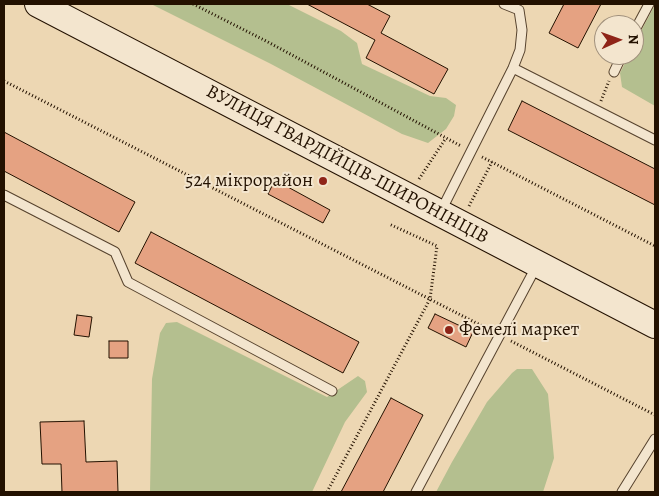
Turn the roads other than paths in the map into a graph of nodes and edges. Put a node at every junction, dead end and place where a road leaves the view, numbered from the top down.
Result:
1 (38, 4) edge
2 (504, 4) edge
3 (617, 65) edge
4 (513, 68) junction
5 (614, 72) road end
6 (655, 140) edge
7 (4, 195) edge
8 (440, 213) junction
9 (538, 264) junction
10 (655, 325) edge
11 (332, 391) dead end
12 (655, 439) edge
13 (416, 492) edge
14 (622, 492) edge

1 - 8 main road, ВУЛИЦЯ ГВАРДІЙЦІВ-ШИРОНІНЦІВ
2 - 4 lane
3 - 5 lane
4 - 6 lane
4 - 8 lane
7 - 11 lane
8 - 9 main road, ВУЛИЦЯ ГВАРДІЙЦІВ-ШИРОНІНЦІВ
9 - 10 main road, ВУЛИЦЯ ГВАРДІЙЦІВ-ШИРОНІНЦІВ
9 - 13 lane
12 - 14 lane

